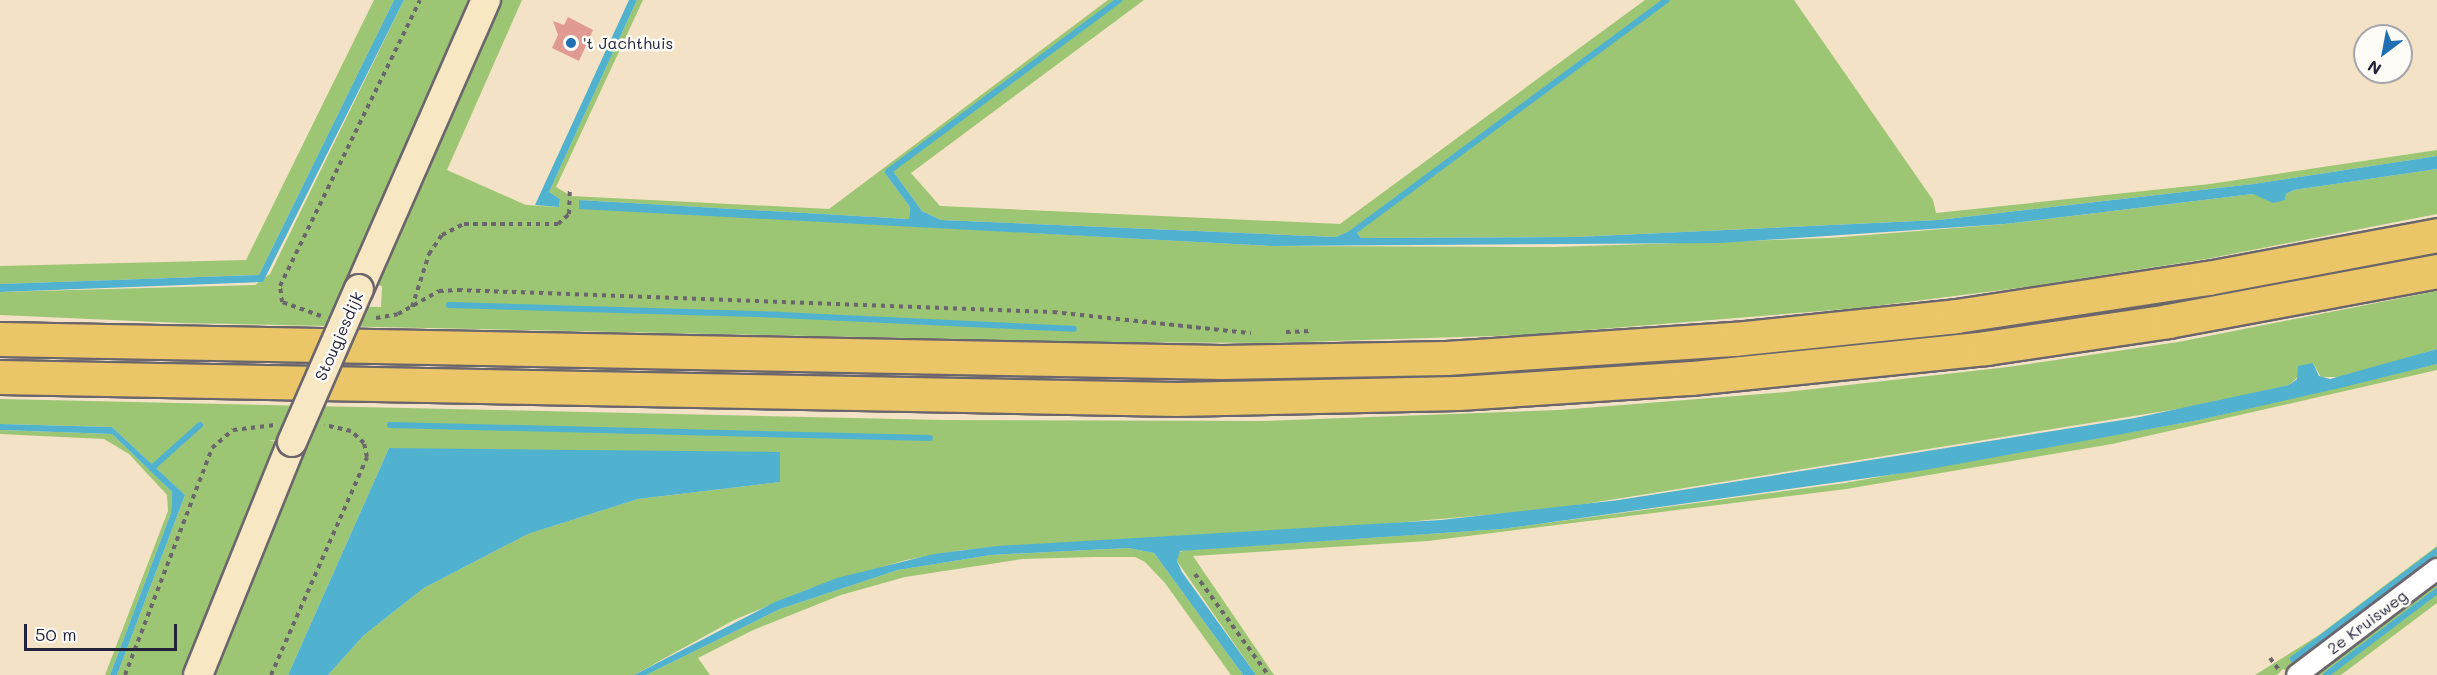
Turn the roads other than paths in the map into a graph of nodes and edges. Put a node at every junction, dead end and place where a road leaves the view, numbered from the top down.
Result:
1 (486, 0) edge
2 (2437, 235) edge
3 (2437, 271) edge
4 (0, 339) edge
5 (0, 377) edge
6 (2437, 569) edge
7 (198, 675) edge
8 (2297, 675) edge

1 - 7 street, Stougjesdijk, bridge
2 - 4 highway
3 - 5 highway
6 - 8 street, 2e Kruisweg

